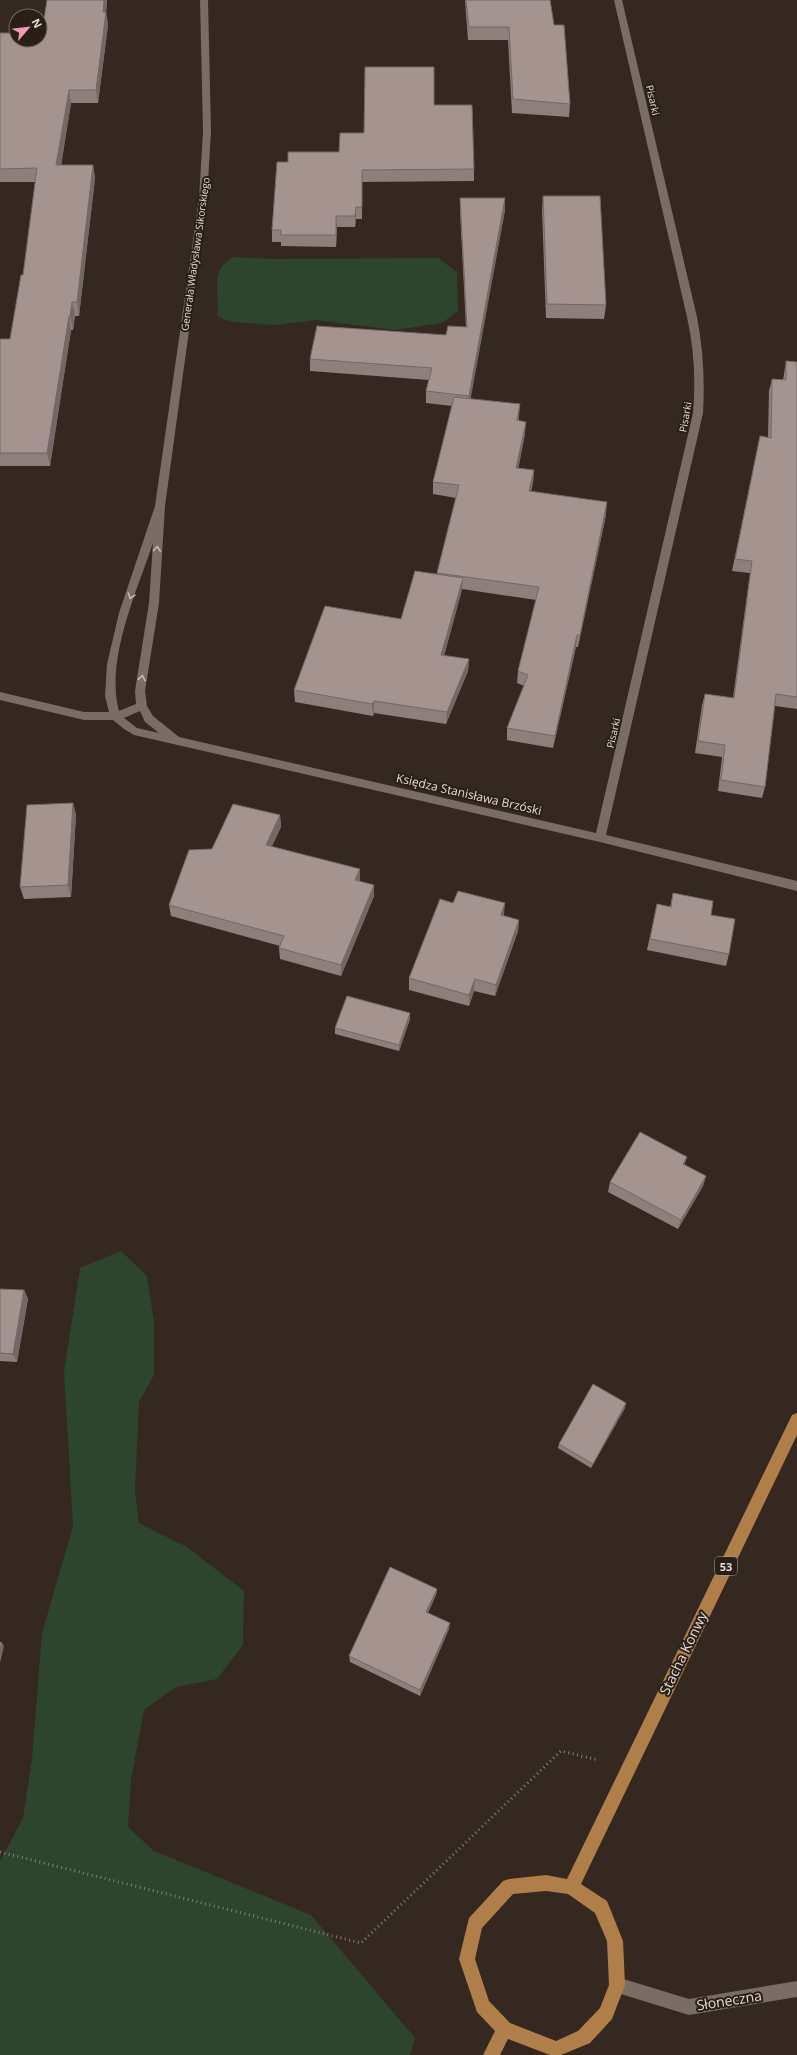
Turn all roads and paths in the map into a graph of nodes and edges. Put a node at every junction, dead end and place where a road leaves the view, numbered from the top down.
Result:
1 (204, 0) edge
2 (618, 0) edge
3 (160, 506) junction
4 (0, 696) edge
5 (142, 706) junction
6 (117, 716) junction
7 (179, 741) junction
8 (600, 838) junction
9 (797, 886) edge
10 (797, 1420) edge
11 (628, 1767) junction
12 (0, 1852) edge
13 (571, 1887) junction
14 (617, 1985) junction
15 (797, 1989) edge
16 (504, 2029) junction
17 (491, 2055) edge

1 - 3 street, Generała Władysława Sikorskiego
2 - 8 street, Pisarki
5 -> 3 street, Generała Władysława Sikorskiego
3 -> 6 street, Generała Władysława Sikorskiego
4 - 6 street
5 - 6 street
5 - 7 street
6 - 7 street, Księdza Stanisława Brzóski
7 - 8 street, Księdza Stanisława Brzóski
8 - 9 street, Księdza Stanisława Brzóski
10 - 11 main road, Stacha Konwy / 53
11 - 12 path
11 - 13 main road, Stacha Konwy / 53
13 - 14 main road
13 - 16 main road
14 - 15 street, Słoneczna
14 - 16 main road
16 - 17 main road

